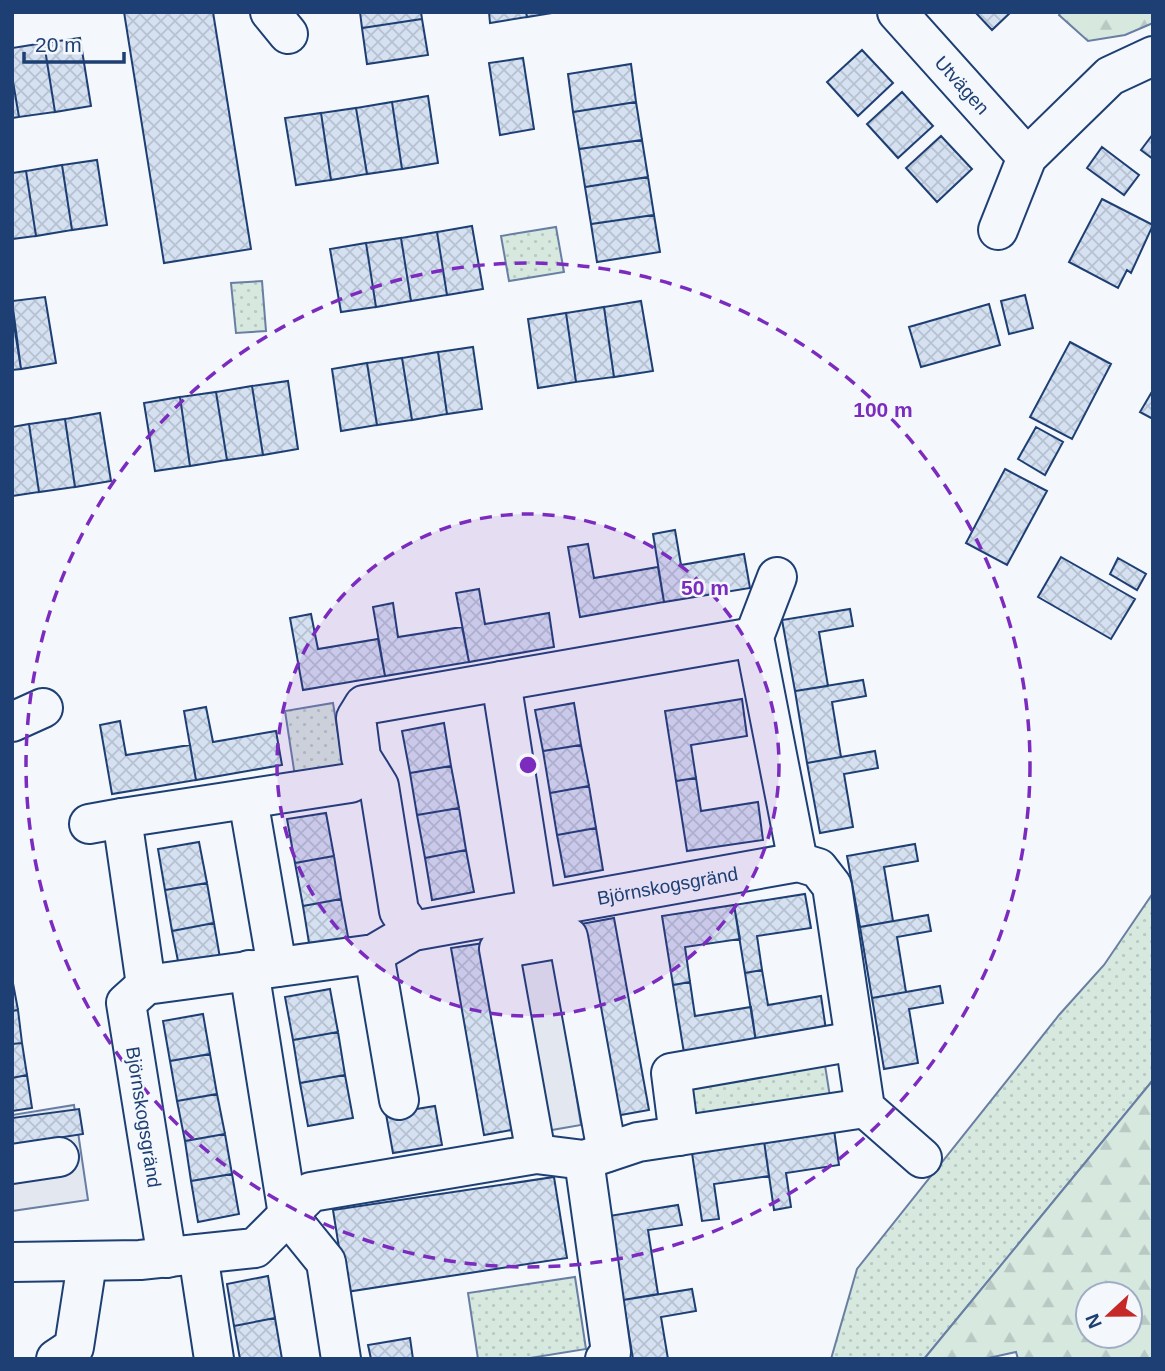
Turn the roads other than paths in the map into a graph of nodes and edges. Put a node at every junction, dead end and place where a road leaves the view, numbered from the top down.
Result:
1 (897, 12) edge
2 (1153, 56) edge
3 (1027, 157) junction
4 (998, 230) dead end
5 (777, 577) dead end
6 (754, 636) junction
7 (500, 681) junction
8 (370, 772) junction
9 (248, 799) junction
10 (798, 862) junction
11 (540, 925) junction
12 (413, 930) junction
13 (374, 954) junction
14 (263, 968) junction
15 (146, 985) junction
16 (855, 1041) junction
17 (399, 1100) dead end
18 (865, 1108) junction
19 (679, 1136) junction
20 (536, 1154) junction
21 (596, 1156) junction
22 (59, 1157) dead end
23 (922, 1157) dead end
24 (12, 1164) edge
25 (288, 1215) junction
26 (182, 1256) junction
27 (12, 1262) edge
28 (87, 1263) junction
29 (56, 1359) edge
30 (214, 1359) edge
31 (341, 1359) edge
32 (605, 1359) edge

1 - 3 street, Utvägen
2 - 3 street
3 - 4 street
5 - 6 street
6 - 7 street
6 - 10 street
7 - 8 street
7 - 11 street
8 - 9 street
8 - 12 street
9 - 14 street
9 - 15 street
10 - 11 street, Björnskogsgränd
10 - 16 street
11 - 12 street, Björnskogsgränd
11 - 20 street, Björnskogsgränd
11 - 21 street, Björnskogsgränd
12 - 13 street, Björnskogsgränd
13 - 14 street, Björnskogsgränd
13 - 17 street
14 - 15 street, Björnskogsgränd
14 - 25 street
15 - 26 street, Björnskogsgränd
16 - 18 street
16 - 19 street
18 - 19 street
18 - 23 street
19 - 21 street
20 - 21 street
20 - 25 street
21 - 32 street, Björnskogsgränd
22 - 24 street
25 - 26 street
25 - 31 street
26 - 28 street
26 - 30 street, Björnskogsgränd
27 - 28 street
28 - 29 street

